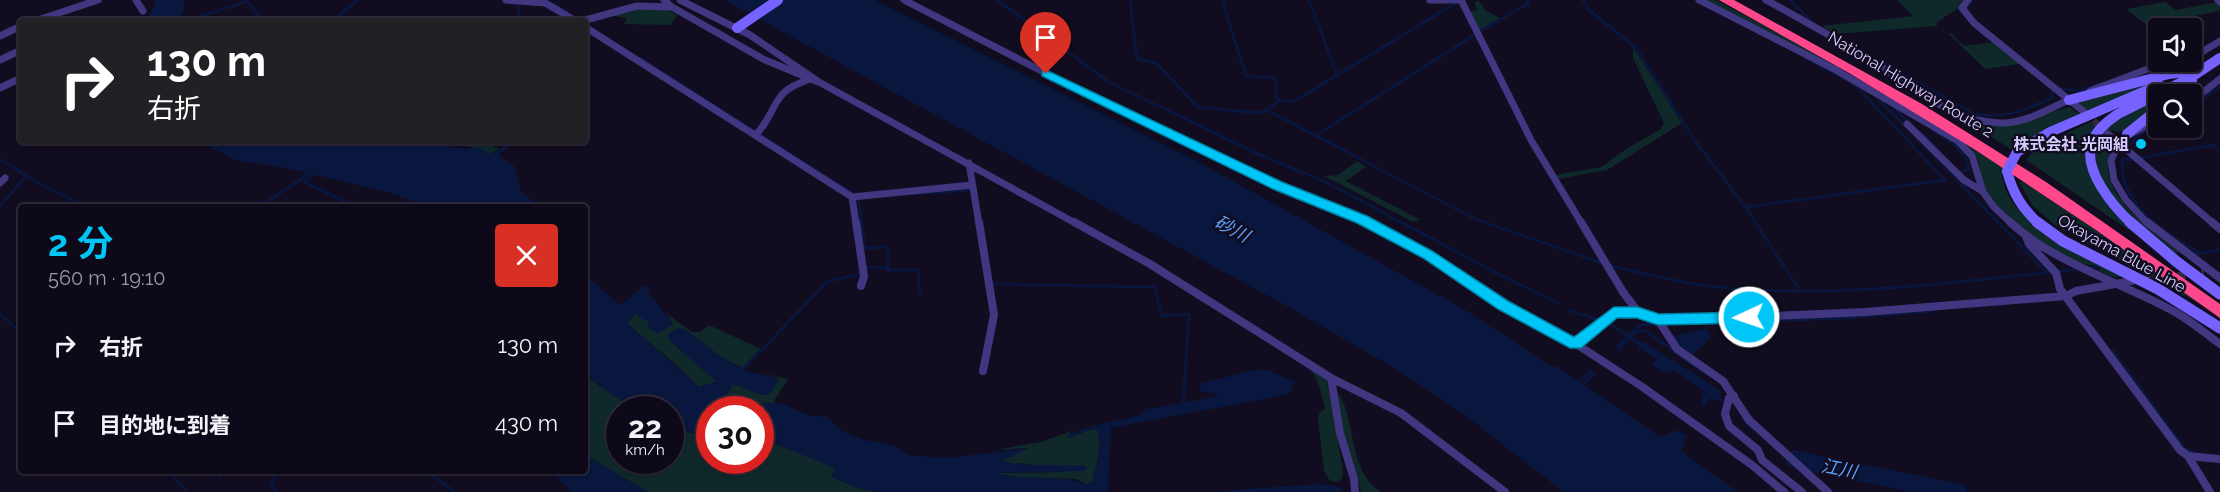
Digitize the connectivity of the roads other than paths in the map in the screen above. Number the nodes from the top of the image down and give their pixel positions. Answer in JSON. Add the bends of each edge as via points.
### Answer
{"nodes":[{"id":1,"x":98,"y":0,"type":"edge"},
{"id":2,"x":136,"y":0,"type":"edge"},
{"id":3,"x":506,"y":0,"type":"edge"},
{"id":4,"x":513,"y":0,"type":"edge"},
{"id":5,"x":641,"y":0,"type":"edge"},
{"id":6,"x":664,"y":0,"type":"edge"},
{"id":7,"x":680,"y":0,"type":"edge"},
{"id":8,"x":778,"y":0,"type":"edge"},
{"id":9,"x":904,"y":0,"type":"edge"},
{"id":10,"x":1430,"y":0,"type":"edge"},
{"id":11,"x":1459,"y":0,"type":"edge"},
{"id":12,"x":1699,"y":0,"type":"edge"},
{"id":13,"x":1725,"y":0,"type":"edge"},
{"id":14,"x":1740,"y":0,"type":"edge"},
{"id":15,"x":1766,"y":0,"type":"edge"},
{"id":16,"x":1968,"y":0,"type":"edge"},
{"id":17,"x":632,"y":5,"type":"junction"},
{"id":18,"x":672,"y":7,"type":"junction"},
{"id":19,"x":143,"y":11,"type":"dead end"},
{"id":20,"x":44,"y":18,"type":"edge"},
{"id":21,"x":571,"y":18,"type":"edge"},
{"id":22,"x":588,"y":19,"type":"edge"},
{"id":23,"x":18,"y":28,"type":"edge"},
{"id":24,"x":737,"y":28,"type":"junction"},
{"id":25,"x":588,"y":29,"type":"edge"},
{"id":26,"x":0,"y":36,"type":"edge"},
{"id":27,"x":2220,"y":41,"type":"edge"},
{"id":28,"x":18,"y":51,"type":"edge"},
{"id":29,"x":2202,"y":52,"type":"edge"},
{"id":30,"x":2220,"y":58,"type":"edge"},
{"id":31,"x":0,"y":60,"type":"edge"},
{"id":32,"x":2202,"y":69,"type":"edge"},
{"id":33,"x":2148,"y":71,"type":"edge"},
{"id":34,"x":2185,"y":72,"type":"edge"},
{"id":35,"x":2194,"y":72,"type":"edge"},
{"id":36,"x":2197,"y":72,"type":"edge"},
{"id":37,"x":2199,"y":72,"type":"edge"},
{"id":38,"x":18,"y":79,"type":"edge"},
{"id":39,"x":2220,"y":79,"type":"edge"},
{"id":40,"x":814,"y":80,"type":"junction"},
{"id":41,"x":2186,"y":84,"type":"edge"},
{"id":42,"x":0,"y":88,"type":"edge"},
{"id":43,"x":2202,"y":93,"type":"edge"},
{"id":44,"x":2069,"y":100,"type":"junction"},
{"id":45,"x":2082,"y":111,"type":"tunnel mouth"},
{"id":46,"x":2148,"y":117,"type":"edge"},
{"id":47,"x":1907,"y":124,"type":"dead end"},
{"id":48,"x":2148,"y":126,"type":"edge"},
{"id":49,"x":757,"y":134,"type":"junction"},
{"id":50,"x":2108,"y":134,"type":"tunnel mouth"},
{"id":51,"x":2127,"y":134,"type":"junction"},
{"id":52,"x":2118,"y":142,"type":"junction"},
{"id":53,"x":969,"y":163,"type":"junction"},
{"id":54,"x":972,"y":185,"type":"junction"},
{"id":55,"x":1983,"y":192,"type":"junction"},
{"id":56,"x":852,"y":197,"type":"junction"},
{"id":57,"x":2220,"y":229,"type":"edge"},
{"id":58,"x":2025,"y":234,"type":"junction"},
{"id":59,"x":2204,"y":273,"type":"tunnel mouth"},
{"id":60,"x":2218,"y":274,"type":"edge"},
{"id":61,"x":2132,"y":281,"type":"tunnel mouth"},
{"id":62,"x":2121,"y":285,"type":"junction"},
{"id":63,"x":861,"y":286,"type":"dead end"},
{"id":64,"x":2220,"y":294,"type":"edge"},
{"id":65,"x":2066,"y":296,"type":"junction"},
{"id":66,"x":2220,"y":301,"type":"edge"},
{"id":67,"x":1638,"y":312,"type":"junction"},
{"id":68,"x":2220,"y":312,"type":"edge"},
{"id":69,"x":1660,"y":323,"type":"junction"},
{"id":70,"x":2220,"y":328,"type":"edge"},
{"id":71,"x":1576,"y":344,"type":"junction"},
{"id":72,"x":2220,"y":344,"type":"edge"},
{"id":73,"x":983,"y":372,"type":"dead end"},
{"id":74,"x":1331,"y":378,"type":"junction"},
{"id":75,"x":1734,"y":396,"type":"junction"},
{"id":76,"x":2188,"y":456,"type":"junction"},
{"id":77,"x":2220,"y":459,"type":"edge"},
{"id":78,"x":1355,"y":492,"type":"edge"},
{"id":79,"x":1505,"y":492,"type":"edge"},
{"id":80,"x":1784,"y":492,"type":"edge"},
{"id":81,"x":1802,"y":492,"type":"edge"},
{"id":82,"x":1828,"y":492,"type":"edge"},
{"id":83,"x":2210,"y":492,"type":"edge"}],
"edges":[{"from":1,"to":20,"type":"street"},
{"from":2,"to":19,"type":"street"},
{"from":3,"to":4,"type":"street"},
{"from":4,"to":21,"type":"street","via":[[544,3]]},
{"from":5,"to":17,"type":"street"},
{"from":6,"to":18,"type":"street"},
{"from":7,"to":24,"type":"street"},
{"from":8,"to":24,"type":"main road"},
{"from":9,"to":71,"type":"street","via":[[1278,186],[1362,219],[1427,255],[1503,305]]},
{"from":10,"to":11,"type":"street"},
{"from":11,"to":67,"type":"street","via":[[1531,140]]},
{"from":12,"to":55,"type":"street","via":[[1898,104],[1958,141],[1972,156]]},
{"from":13,"to":68,"type":"highway","name":"National Highway Route 2","via":[[1945,123],[2070,204]]},
{"from":14,"to":66,"type":"highway","name":"National Highway Route 2","via":[[1890,82],[1998,148]]},
{"from":15,"to":44,"type":"street","via":[[1964,115],[1989,122],[2015,121]]},
{"from":16,"to":44,"type":"street","via":[[1963,10],[1974,23]]},
{"from":17,"to":18,"type":"street"},
{"from":17,"to":22,"type":"street"},
{"from":18,"to":40,"type":"street","via":[[732,42]]},
{"from":23,"to":26,"type":"street"},
{"from":24,"to":40,"type":"street"},
{"from":25,"to":49,"type":"street"},
{"from":27,"to":29,"type":"street"},
{"from":28,"to":31,"type":"street"},
{"from":30,"to":32,"type":"main road","name":"Okayama Blue Line"},
{"from":33,"to":44,"type":"street"},
{"from":34,"to":44,"type":"main road"},
{"from":35,"to":70,"type":"main road","name":"Okayama Blue Line","bridge":true,"via":[[2050,132],[2017,152],[2007,171],[2013,194],[2029,215],[2052,234],[2176,298]]},
{"from":36,"to":64,"type":"main road","name":"Okayama Blue Line","via":[[2109,119],[2098,130],[2089,159],[2094,175],[2117,209]]},
{"from":37,"to":41,"type":"main road"},
{"from":38,"to":42,"type":"street"},
{"from":39,"to":43,"type":"street"},
{"from":40,"to":49,"type":"street","via":[[781,96],[765,128]]},
{"from":40,"to":53,"type":"street"},
{"from":44,"to":45,"type":"street"},
{"from":46,"to":51,"type":"main road"},
{"from":47,"to":55,"type":"street","via":[[1964,180]]},
{"from":48,"to":51,"type":"street"},
{"from":49,"to":56,"type":"street"},
{"from":50,"to":52,"type":"street"},
{"from":51,"to":52,"type":"street"},
{"from":52,"to":57,"type":"street"},
{"from":52,"to":60,"type":"street","via":[[2111,164],[2119,191],[2152,228]]},
{"from":53,"to":54,"type":"street"},
{"from":53,"to":74,"type":"street","via":[[1150,264]]},
{"from":54,"to":56,"type":"street"},
{"from":54,"to":73,"type":"street","via":[[994,315]]},
{"from":55,"to":58,"type":"street"},
{"from":56,"to":63,"type":"street","via":[[864,269]]},
{"from":58,"to":62,"type":"street"},
{"from":58,"to":65,"type":"street","via":[[2029,244],[2055,271]]},
{"from":59,"to":60,"type":"street"},
{"from":61,"to":62,"type":"street"},
{"from":62,"to":65,"type":"street"},
{"from":62,"to":72,"type":"street","via":[[2177,313]]},
{"from":65,"to":69,"type":"street"},
{"from":65,"to":76,"type":"street"},
{"from":67,"to":69,"type":"street"},
{"from":67,"to":71,"type":"street","via":[[1607,316]]},
{"from":69,"to":75,"type":"street","via":[[1675,349],[1721,378]]},
{"from":71,"to":80,"type":"street","via":[[1641,386]]},
{"from":74,"to":78,"type":"street"},
{"from":74,"to":79,"type":"street","via":[[1401,413]]},
{"from":75,"to":81,"type":"street","via":[[1729,398],[1725,414],[1729,426],[1758,450],[1762,460]]},
{"from":75,"to":82,"type":"street","via":[[1749,420]]},
{"from":76,"to":77,"type":"street"},
{"from":76,"to":83,"type":"street"}]}
